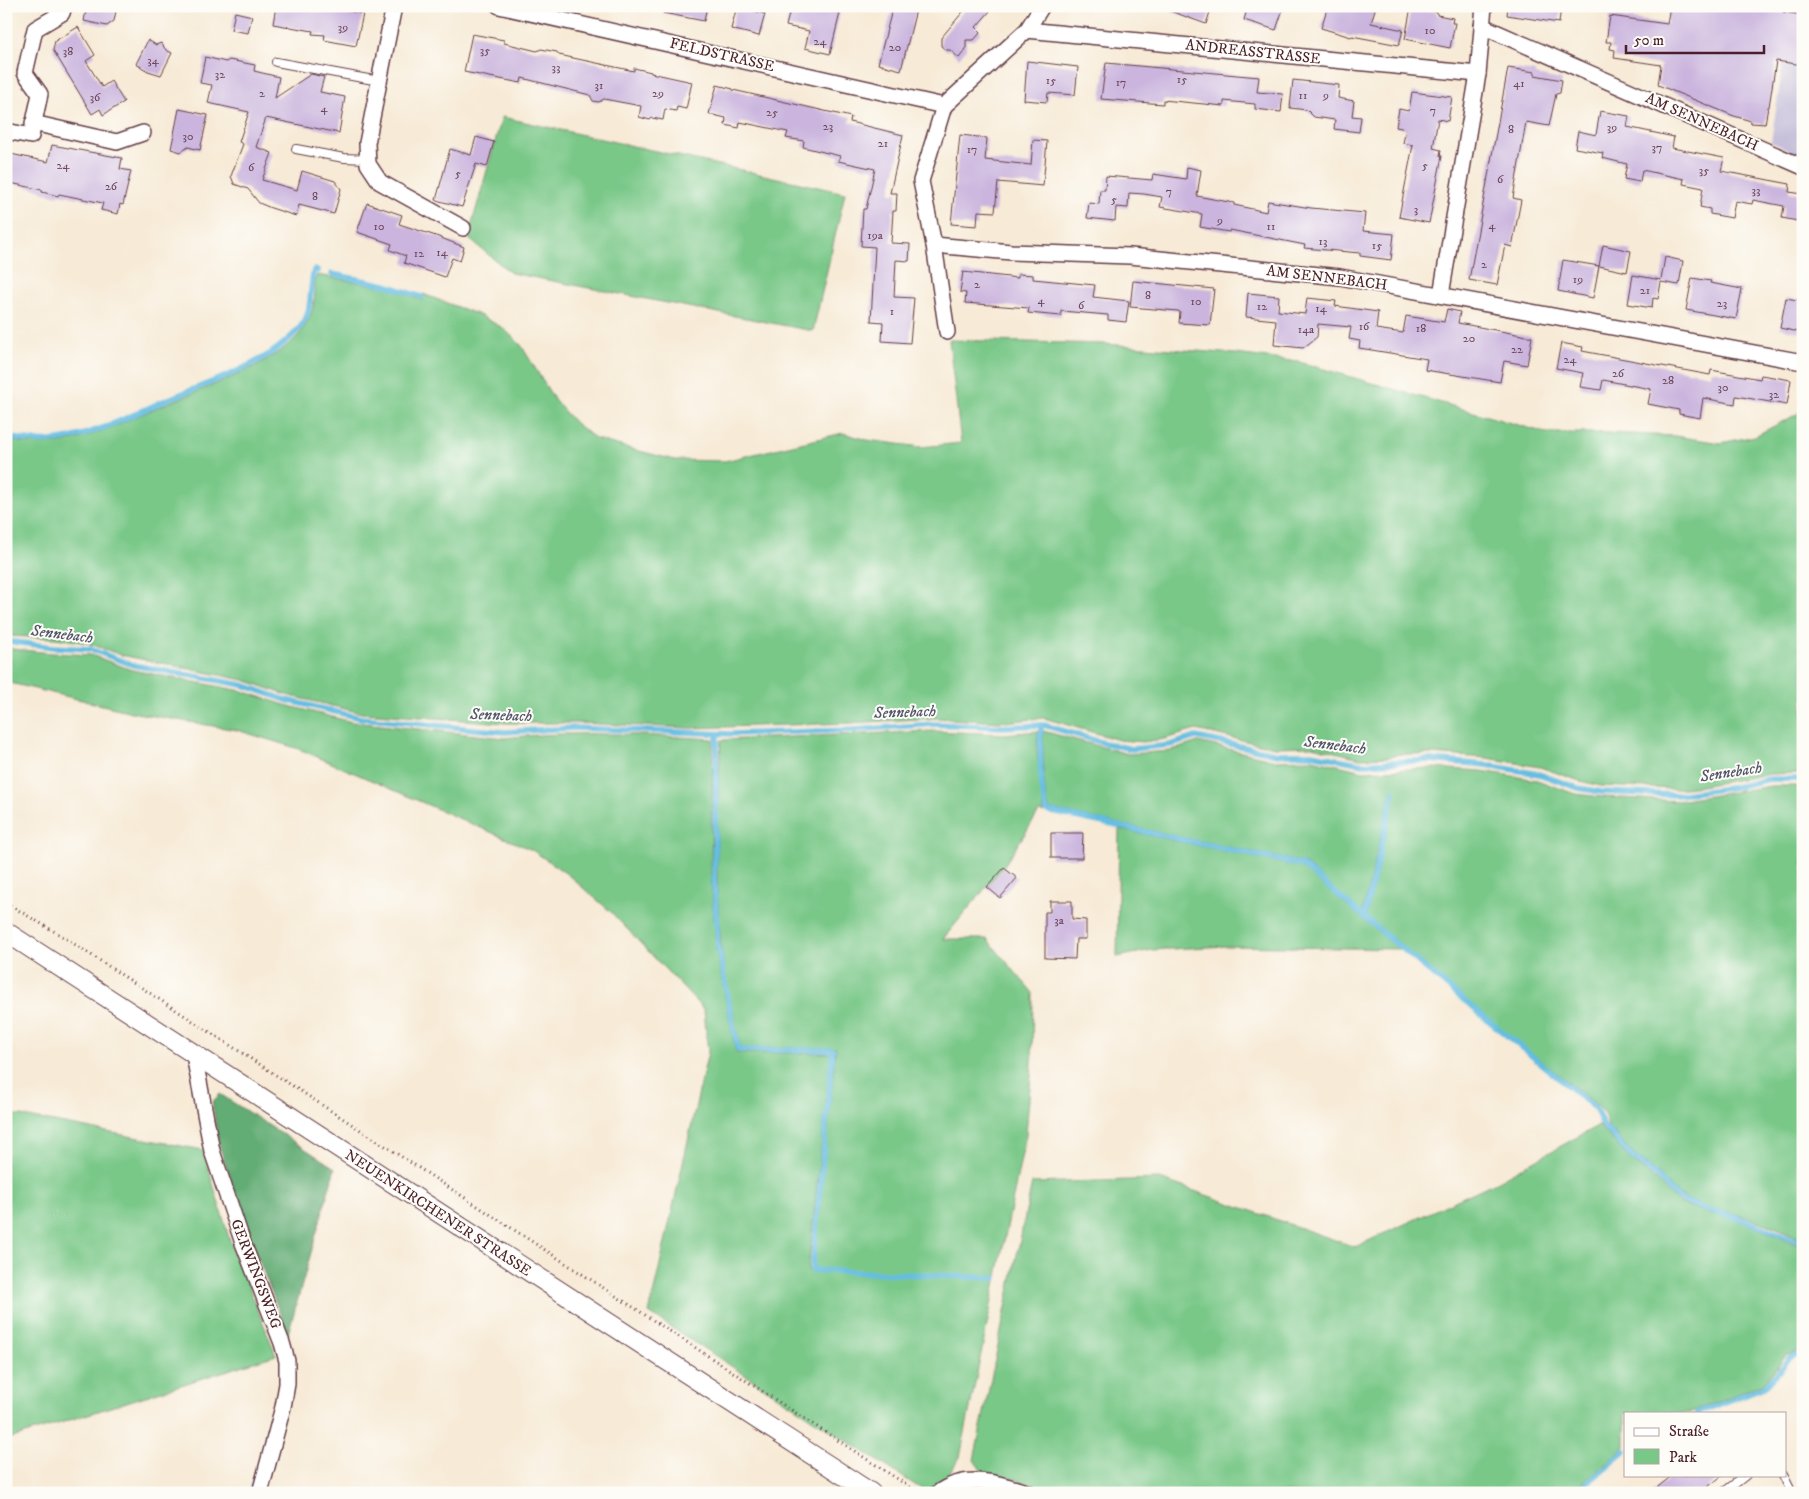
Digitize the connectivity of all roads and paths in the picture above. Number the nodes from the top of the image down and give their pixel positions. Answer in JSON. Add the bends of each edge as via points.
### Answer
{"nodes":[{"id":1,"x":64,"y":6,"type":"edge"},
{"id":2,"x":394,"y":6,"type":"edge"},
{"id":3,"x":500,"y":6,"type":"edge"},
{"id":4,"x":1042,"y":6,"type":"edge"},
{"id":5,"x":1484,"y":6,"type":"edge"},
{"id":6,"x":1482,"y":26,"type":"junction"},
{"id":7,"x":1027,"y":30,"type":"junction"},
{"id":8,"x":276,"y":62,"type":"dead end"},
{"id":9,"x":1478,"y":74,"type":"junction"},
{"id":10,"x":379,"y":81,"type":"junction"},
{"id":11,"x":944,"y":106,"type":"junction"},
{"id":12,"x":34,"y":123,"type":"junction"},
{"id":13,"x":6,"y":130,"type":"edge"},
{"id":14,"x":143,"y":133,"type":"dead end"},
{"id":15,"x":296,"y":149,"type":"dead end"},
{"id":16,"x":368,"y":159,"type":"junction"},
{"id":17,"x":1803,"y":167,"type":"edge"},
{"id":18,"x":463,"y":228,"type":"dead end"},
{"id":19,"x":934,"y":245,"type":"junction"},
{"id":20,"x":1441,"y":295,"type":"junction"},
{"id":21,"x":947,"y":332,"type":"dead end"},
{"id":22,"x":1803,"y":362,"type":"edge"},
{"id":23,"x":6,"y":903,"type":"edge"},
{"id":24,"x":6,"y":932,"type":"edge"},
{"id":25,"x":194,"y":1055,"type":"junction"},
{"id":26,"x":1745,"y":1476,"type":"edge"},
{"id":27,"x":1784,"y":1476,"type":"edge"},
{"id":28,"x":260,"y":1493,"type":"edge"},
{"id":29,"x":871,"y":1493,"type":"edge"},
{"id":30,"x":919,"y":1493,"type":"edge"},
{"id":31,"x":938,"y":1493,"type":"edge"},
{"id":32,"x":1029,"y":1493,"type":"edge"},
{"id":33,"x":1723,"y":1493,"type":"edge"},
{"id":34,"x":1792,"y":1493,"type":"edge"}],
"edges":[{"from":1,"to":12,"type":"street","via":[[62,13],[35,29],[25,73],[40,94]]},
{"from":2,"to":10,"type":"street"},
{"from":3,"to":11,"type":"street","name":"FELDSTRASSE"},
{"from":4,"to":7,"type":"street"},
{"from":5,"to":6,"type":"street"},
{"from":6,"to":9,"type":"street"},
{"from":6,"to":17,"type":"street","name":"AM SENNEBACH"},
{"from":7,"to":9,"type":"street","name":"ANDREASSTRASSE"},
{"from":7,"to":11,"type":"street"},
{"from":8,"to":10,"type":"lane"},
{"from":9,"to":20,"type":"street"},
{"from":10,"to":16,"type":"street","via":[[367,143]]},
{"from":11,"to":19,"type":"street","via":[[921,181]]},
{"from":12,"to":13,"type":"street","via":[[31,136]]},
{"from":12,"to":14,"type":"street","via":[[117,142]]},
{"from":15,"to":16,"type":"lane"},
{"from":16,"to":18,"type":"street","via":[[380,182]]},
{"from":19,"to":20,"type":"street","name":"AM SENNEBACH","via":[[1011,252],[1130,256],[1340,277]]},
{"from":19,"to":21,"type":"street"},
{"from":20,"to":22,"type":"street","name":"AM SENNEBACH"},
{"from":23,"to":30,"type":"path","via":[[127,978]]},
{"from":24,"to":25,"type":"street","name":"NEUENKIRCHENER STRASSE"},
{"from":25,"to":28,"type":"street","name":"GERWINGSWEG","via":[[212,1151],[287,1361],[283,1407]]},
{"from":25,"to":29,"type":"street","name":"NEUENKIRCHENER STRASSE"},
{"from":26,"to":33,"type":"lane"},
{"from":27,"to":34,"type":"lane"},
{"from":31,"to":32,"type":"street","via":[[961,1483],[983,1480]]}]}
